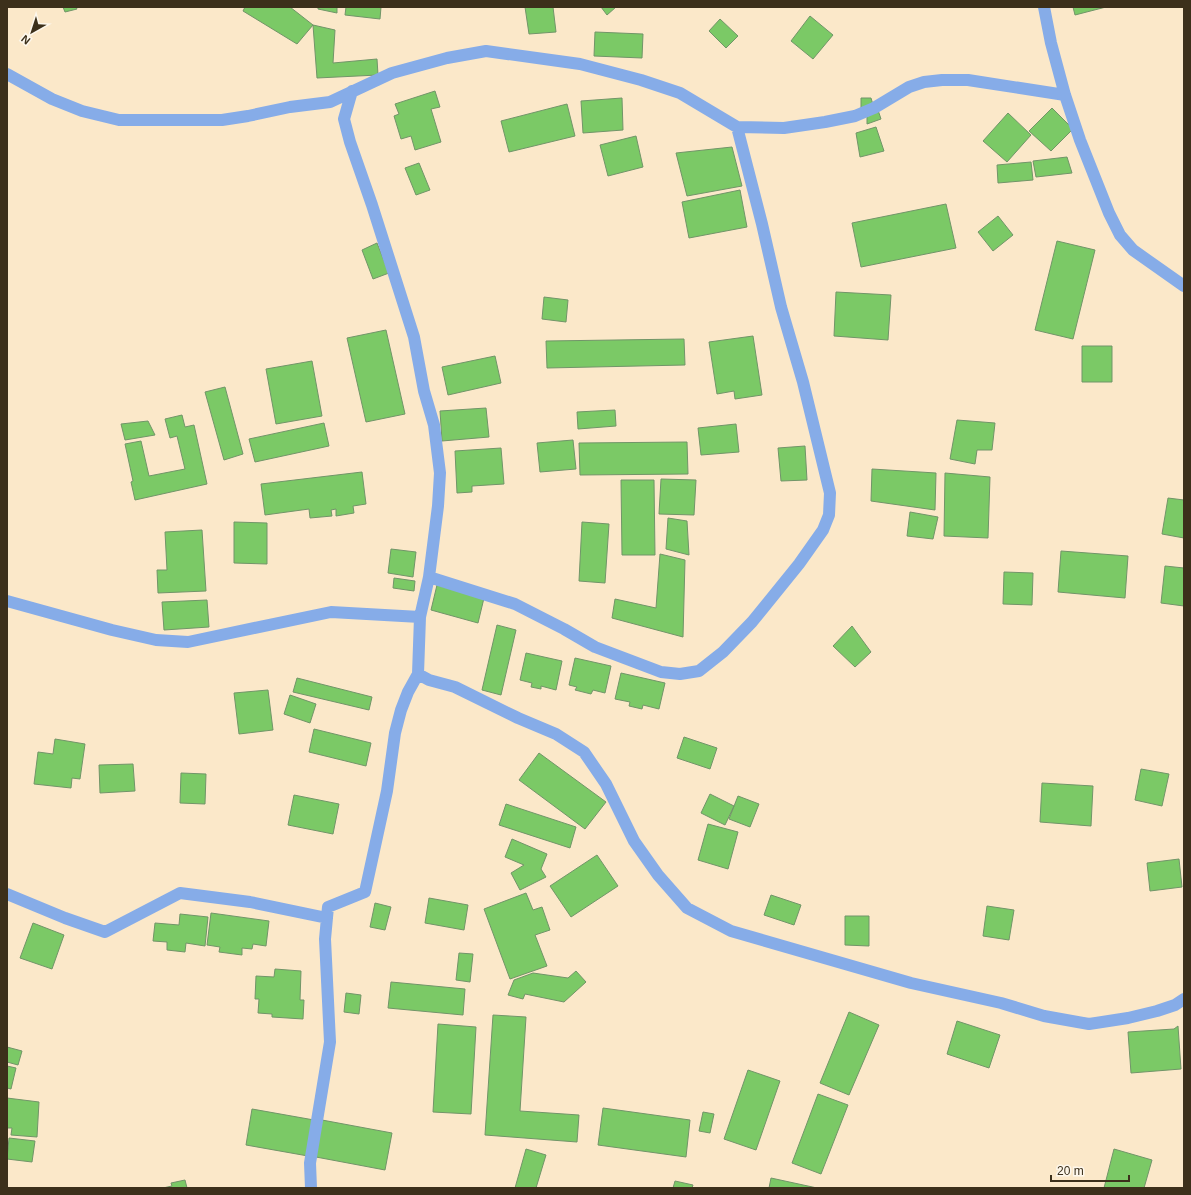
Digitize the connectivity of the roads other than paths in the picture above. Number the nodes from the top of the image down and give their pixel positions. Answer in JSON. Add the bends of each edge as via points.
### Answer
{"nodes":[{"id":1,"x":1044,"y":7,"type":"edge"},
{"id":2,"x":7,"y":74,"type":"edge"},
{"id":3,"x":352,"y":91,"type":"junction"},
{"id":4,"x":1064,"y":95,"type":"junction"},
{"id":5,"x":737,"y":127,"type":"junction"},
{"id":6,"x":1184,"y":286,"type":"edge"},
{"id":7,"x":429,"y":577,"type":"junction"},
{"id":8,"x":7,"y":601,"type":"edge"},
{"id":9,"x":420,"y":617,"type":"junction"},
{"id":10,"x":418,"y":674,"type":"junction"},
{"id":11,"x":7,"y":894,"type":"edge"},
{"id":12,"x":327,"y":918,"type":"junction"},
{"id":13,"x":1184,"y":999,"type":"edge"},
{"id":14,"x":311,"y":1188,"type":"edge"}],
"edges":[{"from":1,"to":4,"type":"street"},
{"from":2,"to":3,"type":"street","via":[[52,99],[82,111],[119,120],[222,120],[330,102]]},
{"from":3,"to":5,"type":"street","via":[[392,73],[486,51],[580,64],[641,80],[680,93]]},
{"from":3,"to":7,"type":"street","via":[[344,119],[414,337],[424,392],[434,425],[439,480]]},
{"from":4,"to":5,"type":"street","via":[[968,80],[942,80],[910,87],[855,116],[784,128]]},
{"from":4,"to":6,"type":"street","via":[[1106,206],[1120,235],[1133,250]]},
{"from":5,"to":7,"type":"street","via":[[830,493],[828,515],[823,530],[752,622],[723,652],[699,671],[680,674],[661,672],[595,647],[515,604]]},
{"from":7,"to":9,"type":"street"},
{"from":8,"to":9,"type":"street","via":[[119,632],[156,640],[188,642],[331,612]]},
{"from":9,"to":10,"type":"street"},
{"from":10,"to":12,"type":"street","via":[[408,692],[395,733],[387,791],[365,892],[328,906]]},
{"from":10,"to":13,"type":"street","via":[[429,680],[455,687],[556,734],[584,752],[606,784],[634,841],[658,875],[688,908],[731,931],[911,983],[1000,1003],[1044,1016],[1089,1024],[1156,1011]]},
{"from":11,"to":12,"type":"street","via":[[105,932],[180,893],[250,902]]},
{"from":12,"to":14,"type":"street","via":[[325,939],[330,1042],[310,1163]]}]}
